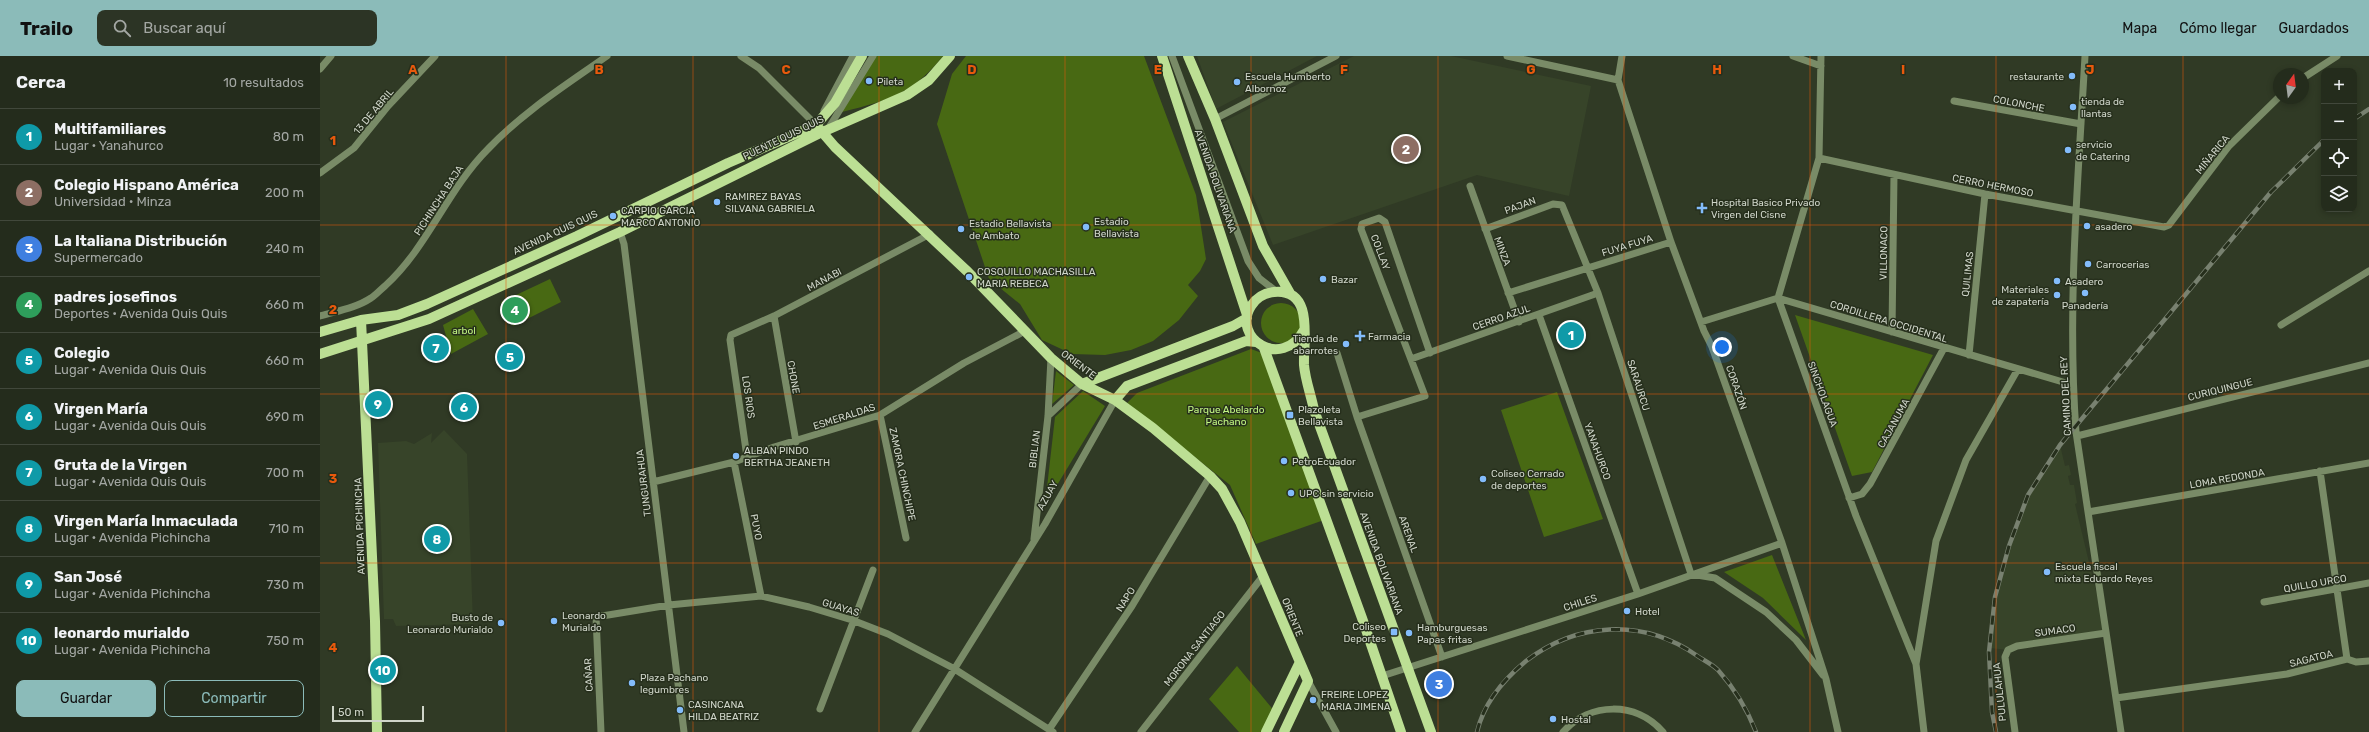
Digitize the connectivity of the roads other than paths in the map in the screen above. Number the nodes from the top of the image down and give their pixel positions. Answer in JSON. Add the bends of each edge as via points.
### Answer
{"nodes":[{"id":1,"x":332,"y":56,"type":"edge"},
{"id":2,"x":436,"y":56,"type":"edge"},
{"id":3,"x":607,"y":56,"type":"edge"},
{"id":4,"x":740,"y":56,"type":"edge"},
{"id":5,"x":853,"y":56,"type":"edge"},
{"id":6,"x":862,"y":56,"type":"edge"},
{"id":7,"x":873,"y":56,"type":"edge"},
{"id":8,"x":950,"y":56,"type":"edge"},
{"id":9,"x":1162,"y":56,"type":"edge"},
{"id":10,"x":1172,"y":56,"type":"edge"},
{"id":11,"x":1188,"y":56,"type":"edge"},
{"id":12,"x":1336,"y":56,"type":"edge"},
{"id":13,"x":1506,"y":56,"type":"edge"},
{"id":14,"x":1622,"y":56,"type":"edge"},
{"id":15,"x":1793,"y":56,"type":"edge"},
{"id":16,"x":1821,"y":56,"type":"edge"},
{"id":17,"x":2085,"y":56,"type":"edge"},
{"id":18,"x":2337,"y":56,"type":"edge"},
{"id":19,"x":1821,"y":66,"type":"junction"},
{"id":20,"x":320,"y":70,"type":"edge"},
{"id":21,"x":2309,"y":74,"type":"edge"},
{"id":22,"x":1618,"y":80,"type":"junction"},
{"id":23,"x":1954,"y":100,"type":"dead end"},
{"id":24,"x":2273,"y":103,"type":"edge"},
{"id":25,"x":1215,"y":119,"type":"junction"},
{"id":26,"x":2081,"y":124,"type":"junction"},
{"id":27,"x":816,"y":125,"type":"junction"},
{"id":28,"x":825,"y":135,"type":"junction"},
{"id":29,"x":1819,"y":158,"type":"junction"},
{"id":30,"x":320,"y":173,"type":"edge"},
{"id":31,"x":1894,"y":175,"type":"junction"},
{"id":32,"x":1470,"y":186,"type":"dead end"},
{"id":33,"x":1985,"y":194,"type":"junction"},
{"id":34,"x":1562,"y":205,"type":"joint"},
{"id":35,"x":2076,"y":210,"type":"junction"},
{"id":36,"x":2164,"y":227,"type":"joint"},
{"id":37,"x":1485,"y":229,"type":"junction"},
{"id":38,"x":620,"y":232,"type":"junction"},
{"id":39,"x":930,"y":234,"type":"junction"},
{"id":40,"x":1672,"y":242,"type":"junction"},
{"id":41,"x":1587,"y":267,"type":"junction"},
{"id":42,"x":2369,"y":271,"type":"edge"},
{"id":43,"x":1277,"y":292,"type":"junction"},
{"id":44,"x":1508,"y":293,"type":"junction"},
{"id":45,"x":1598,"y":293,"type":"junction"},
{"id":46,"x":1291,"y":296,"type":"junction"},
{"id":47,"x":1778,"y":298,"type":"junction"},
{"id":48,"x":1538,"y":315,"type":"junction"},
{"id":49,"x":320,"y":316,"type":"edge"},
{"id":50,"x":774,"y":316,"type":"junction"},
{"id":51,"x":1247,"y":316,"type":"junction"},
{"id":52,"x":361,"y":320,"type":"junction"},
{"id":53,"x":1519,"y":322,"type":"junction"},
{"id":54,"x":1701,"y":322,"type":"junction"},
{"id":55,"x":2281,"y":325,"type":"dead end"},
{"id":56,"x":1304,"y":330,"type":"junction"},
{"id":57,"x":1025,"y":331,"type":"junction"},
{"id":58,"x":320,"y":332,"type":"edge"},
{"id":59,"x":1892,"y":332,"type":"junction"},
{"id":60,"x":730,"y":340,"type":"joint"},
{"id":61,"x":363,"y":341,"type":"junction"},
{"id":62,"x":1260,"y":345,"type":"junction"},
{"id":63,"x":1944,"y":348,"type":"junction"},
{"id":64,"x":1337,"y":353,"type":"dead end"},
{"id":65,"x":1430,"y":353,"type":"junction"},
{"id":66,"x":320,"y":354,"type":"edge"},
{"id":67,"x":1969,"y":356,"type":"junction"},
{"id":68,"x":1051,"y":358,"type":"junction"},
{"id":69,"x":1411,"y":359,"type":"junction"},
{"id":70,"x":2369,"y":363,"type":"edge"},
{"id":71,"x":2018,"y":369,"type":"junction"},
{"id":72,"x":1082,"y":384,"type":"junction"},
{"id":73,"x":2073,"y":385,"type":"junction"},
{"id":74,"x":1115,"y":400,"type":"junction"},
{"id":75,"x":880,"y":415,"type":"junction"},
{"id":76,"x":1048,"y":416,"type":"junction"},
{"id":77,"x":1357,"y":417,"type":"junction"},
{"id":78,"x":2076,"y":434,"type":"junction"},
{"id":79,"x":796,"y":442,"type":"junction"},
{"id":80,"x":747,"y":457,"type":"junction"},
{"id":81,"x":734,"y":462,"type":"junction"},
{"id":82,"x":2369,"y":463,"type":"edge"},
{"id":83,"x":2320,"y":471,"type":"junction"},
{"id":84,"x":1210,"y":476,"type":"junction"},
{"id":85,"x":653,"y":482,"type":"junction"},
{"id":86,"x":1849,"y":498,"type":"junction"},
{"id":87,"x":2088,"y":512,"type":"junction"},
{"id":88,"x":906,"y":538,"type":"dead end"},
{"id":89,"x":1034,"y":541,"type":"junction"},
{"id":90,"x":1782,"y":543,"type":"junction"},
{"id":91,"x":873,"y":570,"type":"dead end"},
{"id":92,"x":1691,"y":574,"type":"junction"},
{"id":93,"x":1263,"y":576,"type":"junction"},
{"id":94,"x":2369,"y":583,"type":"edge"},
{"id":95,"x":2336,"y":589,"type":"junction"},
{"id":96,"x":1638,"y":594,"type":"junction"},
{"id":97,"x":761,"y":596,"type":"junction"},
{"id":98,"x":2264,"y":602,"type":"dead end"},
{"id":99,"x":669,"y":605,"type":"junction"},
{"id":100,"x":596,"y":617,"type":"joint"},
{"id":101,"x":852,"y":620,"type":"junction"},
{"id":102,"x":2106,"y":633,"type":"junction"},
{"id":103,"x":2008,"y":650,"type":"joint"},
{"id":104,"x":1442,"y":657,"type":"junction"},
{"id":105,"x":2347,"y":659,"type":"junction"},
{"id":106,"x":2369,"y":661,"type":"edge"},
{"id":107,"x":1299,"y":664,"type":"junction"},
{"id":108,"x":1916,"y":664,"type":"junction"},
{"id":109,"x":953,"y":668,"type":"junction"},
{"id":110,"x":1407,"y":668,"type":"junction"},
{"id":111,"x":1382,"y":676,"type":"junction"},
{"id":112,"x":1826,"y":679,"type":"junction"},
{"id":113,"x":1308,"y":681,"type":"junction"},
{"id":114,"x":2116,"y":698,"type":"junction"},
{"id":115,"x":820,"y":709,"type":"dead end"},
{"id":116,"x":1051,"y":730,"type":"edge"},
{"id":117,"x":377,"y":732,"type":"edge"},
{"id":118,"x":601,"y":732,"type":"edge"},
{"id":119,"x":684,"y":732,"type":"edge"},
{"id":120,"x":915,"y":732,"type":"edge"},
{"id":121,"x":1141,"y":732,"type":"edge"},
{"id":122,"x":1266,"y":732,"type":"edge"},
{"id":123,"x":1284,"y":732,"type":"edge"},
{"id":124,"x":1336,"y":732,"type":"edge"},
{"id":125,"x":1401,"y":732,"type":"edge"},
{"id":126,"x":1431,"y":732,"type":"edge"},
{"id":127,"x":1563,"y":732,"type":"edge"},
{"id":128,"x":1663,"y":732,"type":"edge"},
{"id":129,"x":1838,"y":732,"type":"edge"},
{"id":130,"x":1924,"y":732,"type":"edge"},
{"id":131,"x":2015,"y":732,"type":"edge"},
{"id":132,"x":2121,"y":732,"type":"edge"}],
"edges":[{"from":1,"to":20,"type":"street"},
{"from":2,"to":30,"type":"street","name":"13 DE ABRIL","via":[[388,106],[354,148]]},
{"from":3,"to":49,"type":"street","name":"PICHINCHA BAJA","via":[[520,119],[488,148],[463,178],[401,272],[372,298],[347,309]]},
{"from":4,"to":27,"type":"street","name":"ORIENTE","via":[[759,68]]},
{"from":5,"to":27,"type":"street"},
{"from":6,"to":27,"type":"main road","via":[[835,103]]},
{"from":7,"to":28,"type":"street"},
{"from":8,"to":38,"type":"main road","name":"PUENTE QUIS QUIS","via":[[929,80],[907,95],[818,134]]},
{"from":9,"to":51,"type":"main road","name":"AVENIDA BOLIVARIANA"},
{"from":10,"to":43,"type":"street","via":[[1248,262],[1259,278]]},
{"from":11,"to":25,"type":"main road","name":"AVENIDA BOLIVARIANA"},
{"from":12,"to":25,"type":"street"},
{"from":13,"to":22,"type":"street"},
{"from":14,"to":22,"type":"street","name":"CORAZÓN"},
{"from":15,"to":19,"type":"street"},
{"from":16,"to":19,"type":"street"},
{"from":17,"to":26,"type":"street","name":"CAMINO DEL REY"},
{"from":18,"to":21,"type":"street"},
{"from":19,"to":29,"type":"street"},
{"from":22,"to":40,"type":"street","name":"CORAZÓN"},
{"from":23,"to":26,"type":"street","name":"COLONCHE"},
{"from":24,"to":36,"type":"street","name":"MIÑARICA","via":[[2229,146],[2169,225]]},
{"from":25,"to":46,"type":"main road","name":"AVENIDA BOLIVARIANA","via":[[1263,246]]},
{"from":26,"to":35,"type":"street","name":"CAMINO DEL REY"},
{"from":27,"to":28,"type":"main road","name":"ORIENTE"},
{"from":27,"to":52,"type":"main road","name":"AVENIDA QUIS QUIS","via":[[728,163],[441,298],[398,315]]},
{"from":28,"to":39,"type":"main road","name":"ORIENTE"},
{"from":29,"to":31,"type":"street","name":"CERRO HERMOSO"},
{"from":29,"to":47,"type":"street"},
{"from":31,"to":33,"type":"street","name":"CERRO HERMOSO"},
{"from":31,"to":59,"type":"street","name":"VILLONACO"},
{"from":32,"to":37,"type":"street","name":"MINZA"},
{"from":33,"to":35,"type":"street","name":"CERRO HERMOSO"},
{"from":33,"to":67,"type":"street","name":"QUILIMAS"},
{"from":34,"to":37,"type":"street","name":"PAJAN","via":[[1553,204]]},
{"from":34,"to":41,"type":"street","name":"SARAURCU"},
{"from":35,"to":36,"type":"street","name":"CERRO HERMOSO"},
{"from":35,"to":73,"type":"street","name":"CAMINO DEL REY"},
{"from":37,"to":44,"type":"street","name":"MINZA"},
{"from":38,"to":61,"type":"main road","via":[[429,319]]},
{"from":38,"to":85,"type":"street","name":"TUNGURAHUA","via":[[624,244]]},
{"from":39,"to":50,"type":"street","name":"MANABI"},
{"from":39,"to":57,"type":"main road","name":"ORIENTE"},
{"from":40,"to":41,"type":"street","name":"FUYA FUYA"},
{"from":40,"to":54,"type":"street","name":"CORAZÓN"},
{"from":41,"to":44,"type":"street","name":"CERRO AZUL"},
{"from":41,"to":45,"type":"street","name":"SARAURCU"},
{"from":42,"to":55,"type":"street"},
{"from":43,"to":46,"type":"main road"},
{"from":43,"to":51,"type":"main road","via":[[1255,300]]},
{"from":44,"to":53,"type":"street","name":"MINZA"},
{"from":45,"to":48,"type":"street","name":"CERRO AZUL"},
{"from":45,"to":92,"type":"street","name":"SARAURCU"},
{"from":46,"to":56,"type":"main road","name":"AVENIDA BOLIVARIANA","via":[[1304,311]]},
{"from":47,"to":54,"type":"street"},
{"from":47,"to":59,"type":"street","name":"CORDILLERA OCCIDENTAL"},
{"from":47,"to":86,"type":"street","name":"SINCHOLAGUA"},
{"from":48,"to":53,"type":"street","name":"CERRO AZUL"},
{"from":48,"to":96,"type":"street","name":"YANAHURCO"},
{"from":50,"to":60,"type":"street","name":"MANABI","via":[[732,335]]},
{"from":50,"to":79,"type":"street","name":"CHONE"},
{"from":51,"to":62,"type":"main road","name":"AVENIDA BOLIVARIANA","via":[[1249,331]]},
{"from":51,"to":72,"type":"main road","via":[[1233,326]]},
{"from":52,"to":58,"type":"main road","name":"AVENIDA QUIS QUIS"},
{"from":52,"to":61,"type":"main road","name":"AVENIDA PICHINCHA"},
{"from":53,"to":65,"type":"street","name":"CERRO AZUL"},
{"from":54,"to":90,"type":"street","name":"CORAZÓN"},
{"from":56,"to":62,"type":"main road","via":[[1292,345],[1274,350]]},
{"from":56,"to":110,"type":"main road","name":"AVENIDA BOLIVARIANA","via":[[1304,366],[1314,410]]},
{"from":57,"to":68,"type":"main road","name":"ORIENTE"},
{"from":57,"to":75,"type":"street","name":"ESMERALDAS","via":[[964,363]]},
{"from":59,"to":63,"type":"street","name":"CORDILLERA OCCIDENTAL"},
{"from":60,"to":80,"type":"street","name":"LOS RIOS"},
{"from":61,"to":66,"type":"main road"},
{"from":61,"to":117,"type":"main road","name":"AVENIDA PICHINCHA"},
{"from":62,"to":74,"type":"main road","name":"AZUAY","via":[[1246,341],[1127,386]]},
{"from":62,"to":111,"type":"main road","name":"AVENIDA BOLIVARIANA"},
{"from":63,"to":67,"type":"street","name":"CORDILLERA OCCIDENTAL"},
{"from":63,"to":86,"type":"street","name":"CAJANUMA","via":[[1870,484],[1862,494]]},
{"from":64,"to":77,"type":"street","name":"ARENAL"},
{"from":65,"to":69,"type":"street","name":"CERRO AZUL"},
{"from":65,"to":69,"type":"street","name":"COLLAY","via":[[1385,222],[1379,218],[1362,224],[1361,229]]},
{"from":67,"to":71,"type":"street","name":"CORDILLERA OCCIDENTAL"},
{"from":68,"to":72,"type":"main road","name":"ORIENTE"},
{"from":68,"to":76,"type":"street","name":"BIBLIAN"},
{"from":69,"to":77,"type":"street","name":"COLLAY","via":[[1425,396]]},
{"from":70,"to":78,"type":"street","name":"CURIQUINGUE"},
{"from":71,"to":73,"type":"street","name":"CORDILLERA OCCIDENTAL"},
{"from":71,"to":108,"type":"street","via":[[1966,460],[1936,541]]},
{"from":72,"to":74,"type":"main road","name":"ORIENTE"},
{"from":72,"to":76,"type":"street"},
{"from":73,"to":78,"type":"street","name":"CAMINO DEL REY"},
{"from":74,"to":84,"type":"main road","name":"ORIENTE"},
{"from":74,"to":89,"type":"street","name":"AZUAY"},
{"from":75,"to":79,"type":"street","name":"ESMERALDAS"},
{"from":75,"to":88,"type":"street","name":"ZAMORA CHINCHIPE"},
{"from":76,"to":89,"type":"street","name":"BIBLIAN"},
{"from":77,"to":104,"type":"street","name":"ARENAL"},
{"from":78,"to":87,"type":"street","name":"CAMINO DEL REY"},
{"from":79,"to":80,"type":"street","name":"ESMERALDAS"},
{"from":80,"to":81,"type":"street","name":"ESMERALDAS"},
{"from":81,"to":85,"type":"street","name":"ESMERALDAS"},
{"from":81,"to":97,"type":"street","name":"PUYO"},
{"from":82,"to":83,"type":"street","name":"LOMA REDONDA"},
{"from":83,"to":87,"type":"street","name":"LOMA REDONDA"},
{"from":83,"to":95,"type":"street","name":"SAGATOA"},
{"from":84,"to":93,"type":"main road","name":"ORIENTE","via":[[1230,501]]},
{"from":84,"to":116,"type":"street","name":"NAPO","via":[[1132,606]]},
{"from":85,"to":99,"type":"street","name":"TUNGURAHUA"},
{"from":86,"to":108,"type":"street","name":"SINCHOLAGUA"},
{"from":87,"to":102,"type":"street","name":"CAMINO DEL REY"},
{"from":89,"to":109,"type":"street","name":"AZUAY"},
{"from":90,"to":92,"type":"street","name":"CHILES"},
{"from":90,"to":112,"type":"street","name":"CORAZÓN"},
{"from":91,"to":101,"type":"street"},
{"from":92,"to":96,"type":"street","name":"CHILES"},
{"from":92,"to":112,"type":"street","name":"CORAZÓN","via":[[1716,578],[1766,612],[1796,640]]},
{"from":93,"to":107,"type":"main road","name":"ORIENTE"},
{"from":93,"to":121,"type":"street","name":"MORONA SANTIAGO"},
{"from":94,"to":95,"type":"street","name":"QUILLO URCO"},
{"from":95,"to":98,"type":"street","name":"QUILLO URCO"},
{"from":95,"to":105,"type":"street","name":"SAGATOA"},
{"from":96,"to":104,"type":"street","name":"CHILES"},
{"from":97,"to":99,"type":"street","name":"GUAYAS"},
{"from":97,"to":101,"type":"street","name":"GUAYAS"},
{"from":99,"to":100,"type":"street","name":"GUAYAS"},
{"from":99,"to":119,"type":"street","name":"TUNGURAHUA"},
{"from":100,"to":118,"type":"street","name":"CAÑAR"},
{"from":101,"to":109,"type":"street","name":"GUAYAS","via":[[888,634]]},
{"from":101,"to":115,"type":"street"},
{"from":102,"to":103,"type":"street","name":"SUMACO","via":[[2017,646]]},
{"from":102,"to":114,"type":"street","name":"CAMINO DEL REY"},
{"from":103,"to":131,"type":"street","name":"PULULAHUA","via":[[2005,657]]},
{"from":104,"to":110,"type":"street","name":"CHILES"},
{"from":105,"to":106,"type":"street","via":[[2356,662]]},
{"from":105,"to":114,"type":"street","name":"SAGATOA","via":[[2288,674]]},
{"from":107,"to":113,"type":"main road","name":"ORIENTE"},
{"from":107,"to":122,"type":"main road"},
{"from":108,"to":130,"type":"street","name":"SINCHOLAGUA"},
{"from":109,"to":116,"type":"street","name":"GUAYAS"},
{"from":109,"to":120,"type":"street","name":"AZUAY"},
{"from":110,"to":111,"type":"street","name":"CHILES"},
{"from":110,"to":126,"type":"main road","name":"AVENIDA BOLIVARIANA"},
{"from":111,"to":125,"type":"main road","name":"AVENIDA BOLIVARIANA"},
{"from":112,"to":129,"type":"street","name":"CORAZÓN"},
{"from":113,"to":123,"type":"main road"},
{"from":113,"to":124,"type":"street","name":"ORIENTE"},
{"from":114,"to":132,"type":"street","name":"CAMINO DEL REY"},
{"from":127,"to":128,"type":"street","via":[[1590,712],[1617,708],[1644,716]]}]}
